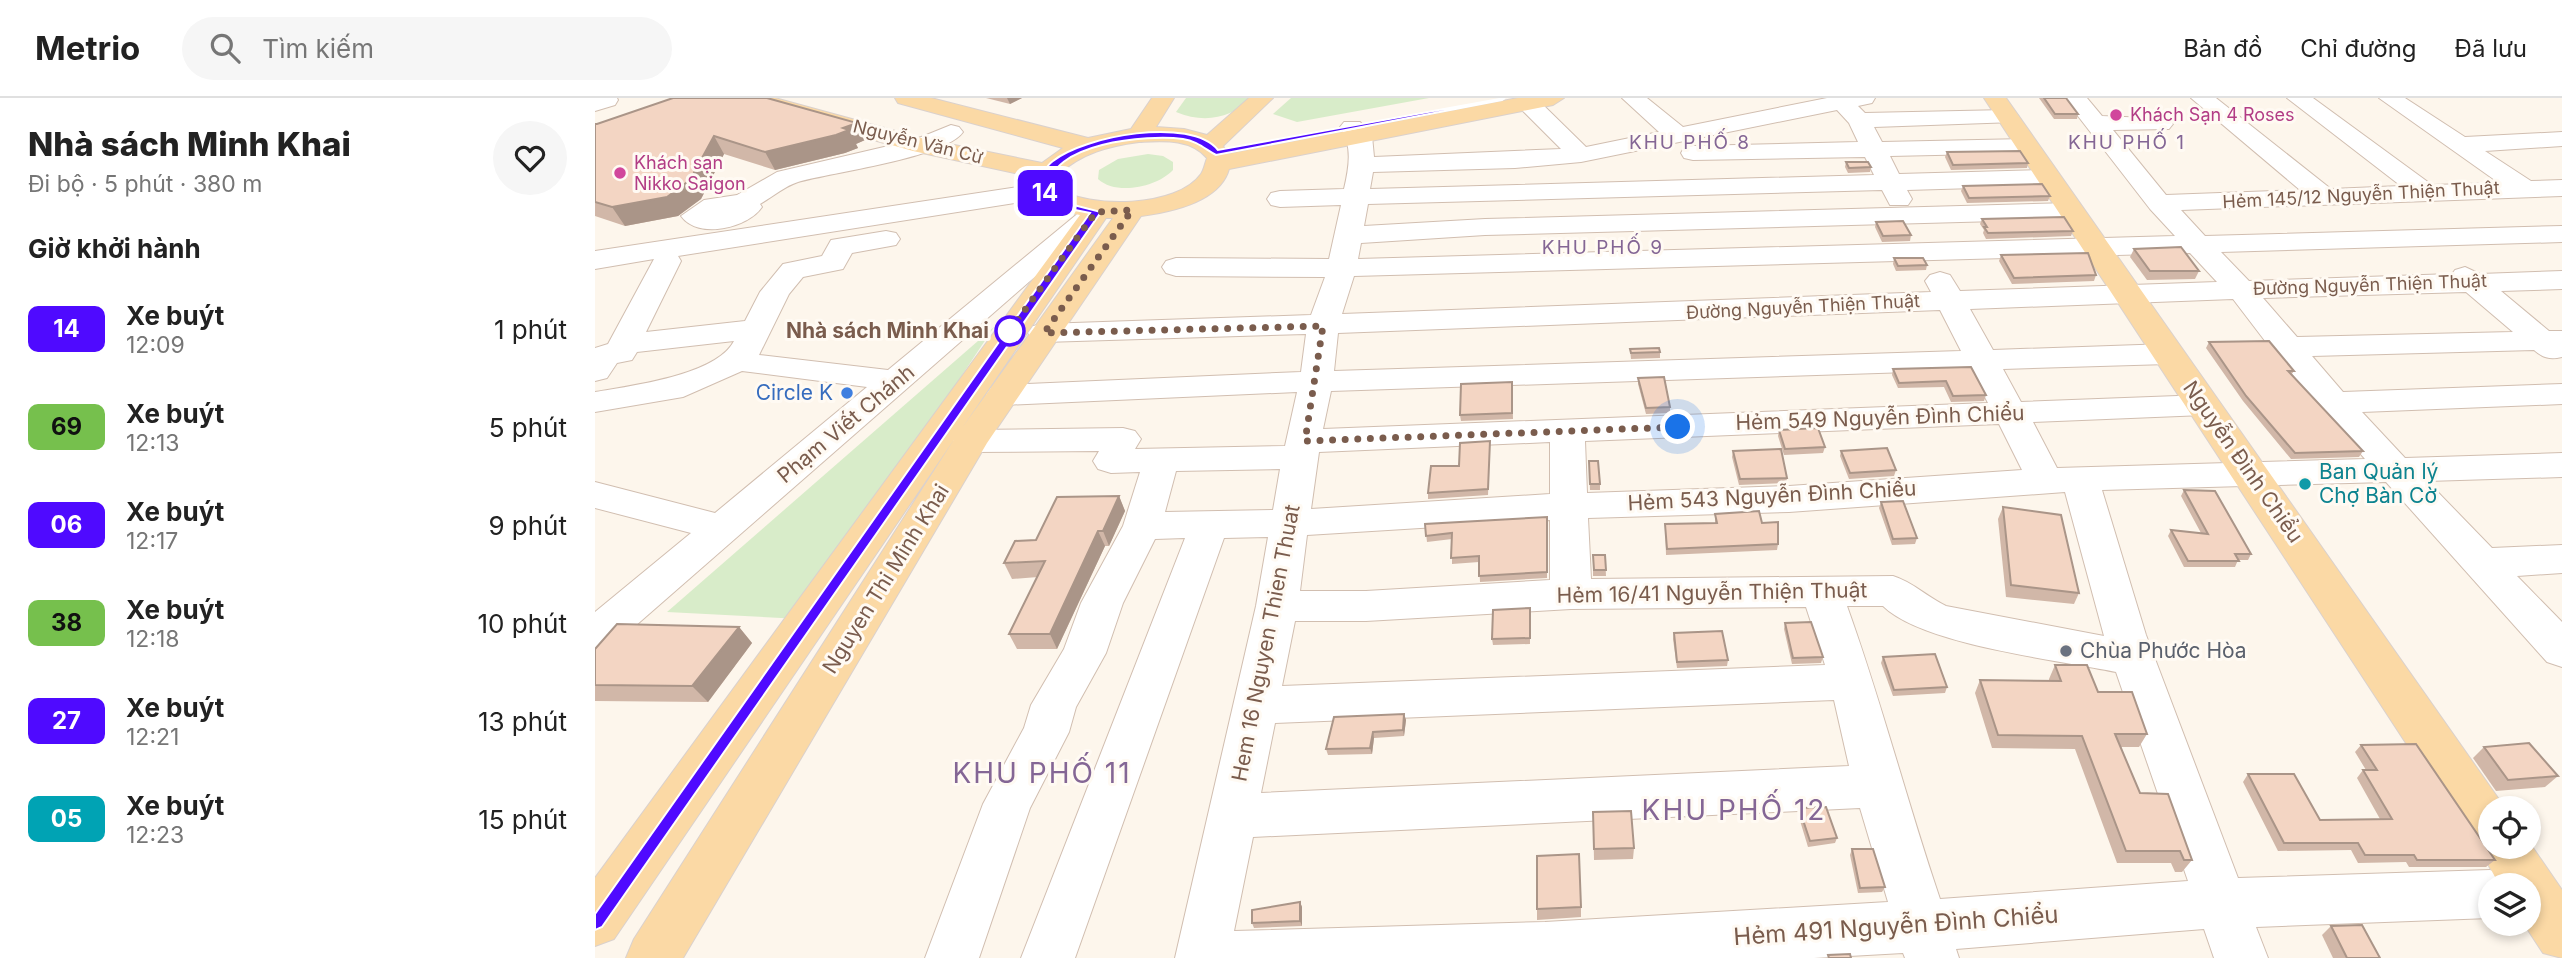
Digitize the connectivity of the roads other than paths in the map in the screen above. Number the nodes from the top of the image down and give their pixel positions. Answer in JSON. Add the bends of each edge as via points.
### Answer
{"nodes":[{"id":1,"x":604,"y":98,"type":"edge"},
{"id":2,"x":749,"y":98,"type":"edge"},
{"id":3,"x":906,"y":98,"type":"edge"},
{"id":4,"x":952,"y":98,"type":"edge"},
{"id":5,"x":1163,"y":98,"type":"edge"},
{"id":6,"x":1262,"y":98,"type":"edge"},
{"id":7,"x":1502,"y":98,"type":"edge"},
{"id":8,"x":1553,"y":98,"type":"edge"},
{"id":9,"x":1633,"y":98,"type":"edge"},
{"id":10,"x":2202,"y":98,"type":"edge"},
{"id":11,"x":2298,"y":98,"type":"edge"},
{"id":12,"x":2399,"y":98,"type":"edge"},
{"id":13,"x":2119,"y":101,"type":"dead end"},
{"id":14,"x":1528,"y":103,"type":"junction"},
{"id":15,"x":595,"y":104,"type":"edge"},
{"id":16,"x":813,"y":105,"type":"edge"},
{"id":17,"x":1850,"y":105,"type":"edge"},
{"id":18,"x":2001,"y":108,"type":"edge"},
{"id":19,"x":2084,"y":109,"type":"edge"},
{"id":20,"x":1655,"y":118,"type":"junction"},
{"id":21,"x":1759,"y":121,"type":"junction"},
{"id":22,"x":2161,"y":124,"type":"dead end"},
{"id":23,"x":950,"y":132,"type":"junction"},
{"id":24,"x":1356,"y":132,"type":"junction"},
{"id":25,"x":1139,"y":135,"type":"junction"},
{"id":26,"x":1564,"y":135,"type":"junction"},
{"id":27,"x":2562,"y":139,"type":"edge"},
{"id":28,"x":1095,"y":144,"type":"junction"},
{"id":29,"x":1687,"y":145,"type":"junction"},
{"id":30,"x":2461,"y":145,"type":"junction"},
{"id":31,"x":922,"y":146,"type":"junction"},
{"id":32,"x":2026,"y":146,"type":"junction"},
{"id":33,"x":1872,"y":149,"type":"junction"},
{"id":34,"x":1215,"y":154,"type":"junction"},
{"id":35,"x":1581,"y":155,"type":"junction"},
{"id":36,"x":1362,"y":165,"type":"junction"},
{"id":37,"x":1049,"y":175,"type":"junction"},
{"id":38,"x":2047,"y":178,"type":"junction"},
{"id":39,"x":1889,"y":181,"type":"junction"},
{"id":40,"x":1636,"y":188,"type":"junction"},
{"id":41,"x":2524,"y":188,"type":"junction"},
{"id":42,"x":2562,"y":188,"type":"edge"},
{"id":43,"x":2425,"y":192,"type":"junction"},
{"id":44,"x":1356,"y":195,"type":"junction"},
{"id":45,"x":2356,"y":196,"type":"junction"},
{"id":46,"x":2325,"y":197,"type":"junction"},
{"id":47,"x":1280,"y":199,"type":"dead end"},
{"id":48,"x":744,"y":202,"type":"dead end"},
{"id":49,"x":2159,"y":203,"type":"junction"},
{"id":50,"x":1132,"y":210,"type":"junction"},
{"id":51,"x":2070,"y":211,"type":"junction"},
{"id":52,"x":1096,"y":212,"type":"junction"},
{"id":53,"x":1908,"y":215,"type":"junction"},
{"id":54,"x":1641,"y":222,"type":"junction"},
{"id":55,"x":950,"y":230,"type":"dead end"},
{"id":56,"x":2562,"y":234,"type":"edge"},
{"id":57,"x":1348,"y":235,"type":"junction"},
{"id":58,"x":2413,"y":238,"type":"junction"},
{"id":59,"x":2195,"y":243,"type":"junction"},
{"id":60,"x":2097,"y":249,"type":"junction"},
{"id":61,"x":1926,"y":253,"type":"junction"},
{"id":62,"x":595,"y":260,"type":"edge"},
{"id":63,"x":1646,"y":260,"type":"junction"},
{"id":64,"x":667,"y":261,"type":"dead end"},
{"id":65,"x":1176,"y":267,"type":"dead end"},
{"id":66,"x":1342,"y":268,"type":"junction"},
{"id":67,"x":2562,"y":280,"type":"edge"},
{"id":68,"x":2474,"y":282,"type":"junction"},
{"id":69,"x":2239,"y":289,"type":"junction"},
{"id":70,"x":2124,"y":292,"type":"junction"},
{"id":71,"x":1950,"y":300,"type":"junction"},
{"id":72,"x":1656,"y":313,"type":"junction"},
{"id":73,"x":1559,"y":317,"type":"junction"},
{"id":74,"x":1323,"y":326,"type":"junction"},
{"id":75,"x":757,"y":329,"type":"junction"},
{"id":76,"x":955,"y":331,"type":"junction"},
{"id":77,"x":1024,"y":336,"type":"junction"},
{"id":78,"x":624,"y":344,"type":"junction"},
{"id":79,"x":2556,"y":346,"type":"edge"},
{"id":80,"x":2286,"y":348,"type":"junction"},
{"id":81,"x":2168,"y":354,"type":"junction"},
{"id":82,"x":741,"y":359,"type":"junction"},
{"id":83,"x":1982,"y":362,"type":"junction"},
{"id":84,"x":595,"y":371,"type":"edge"},
{"id":85,"x":1565,"y":374,"type":"junction"},
{"id":86,"x":896,"y":381,"type":"junction"},
{"id":87,"x":1316,"y":383,"type":"junction"},
{"id":88,"x":2562,"y":394,"type":"edge"},
{"id":89,"x":1003,"y":395,"type":"junction"},
{"id":90,"x":595,"y":402,"type":"edge"},
{"id":91,"x":2334,"y":403,"type":"junction"},
{"id":92,"x":2204,"y":405,"type":"junction"},
{"id":93,"x":2010,"y":413,"type":"junction"},
{"id":94,"x":1566,"y":431,"type":"junction"},
{"id":95,"x":971,"y":441,"type":"junction"},
{"id":96,"x":1303,"y":449,"type":"junction"},
{"id":97,"x":1161,"y":462,"type":"junction"},
{"id":98,"x":2562,"y":465,"type":"edge"},
{"id":99,"x":2404,"y":480,"type":"junction"},
{"id":100,"x":2064,"y":481,"type":"junction"},
{"id":101,"x":2259,"y":482,"type":"junction"},
{"id":102,"x":2562,"y":484,"type":"edge"},
{"id":103,"x":595,"y":495,"type":"edge"},
{"id":104,"x":1569,"y":506,"type":"junction"},
{"id":105,"x":1290,"y":523,"type":"junction"},
{"id":106,"x":1209,"y":525,"type":"junction"},
{"id":107,"x":1142,"y":526,"type":"junction"},
{"id":108,"x":722,"y":528,"type":"junction"},
{"id":109,"x":2562,"y":559,"type":"edge"},
{"id":110,"x":2485,"y":563,"type":"junction"},
{"id":111,"x":1821,"y":591,"type":"junction"},
{"id":112,"x":1571,"y":594,"type":"junction"},
{"id":113,"x":1277,"y":606,"type":"junction"},
{"id":114,"x":595,"y":636,"type":"edge"},
{"id":115,"x":2557,"y":638,"type":"edge"},
{"id":116,"x":2133,"y":658,"type":"junction"},
{"id":117,"x":1852,"y":682,"type":"junction"},
{"id":118,"x":1257,"y":705,"type":"junction"},
{"id":119,"x":1878,"y":786,"type":"junction"},
{"id":120,"x":2478,"y":810,"type":"edge"},
{"id":121,"x":1232,"y":816,"type":"junction"},
{"id":122,"x":2478,"y":894,"type":"edge"},
{"id":123,"x":2223,"y":903,"type":"junction"},
{"id":124,"x":2541,"y":909,"type":"edge"},
{"id":125,"x":595,"y":921,"type":"edge"},
{"id":126,"x":2562,"y":936,"type":"edge"},
{"id":127,"x":1927,"y":942,"type":"edge"},
{"id":128,"x":1545,"y":953,"type":"edge"},
{"id":129,"x":653,"y":958,"type":"edge"},
{"id":130,"x":952,"y":958,"type":"edge"},
{"id":131,"x":1048,"y":958,"type":"edge"},
{"id":132,"x":1202,"y":958,"type":"edge"},
{"id":133,"x":1218,"y":958,"type":"edge"},
{"id":134,"x":2241,"y":958,"type":"edge"}],
"edges":[{"from":1,"to":15,"type":"street","via":[[607,100]]},
{"from":2,"to":16,"type":"main road","name":"Nguyễn Văn Cừ"},
{"from":3,"to":28,"type":"main road","name":"Nguyễn Văn Cừ","via":[[1052,139]]},
{"from":4,"to":28,"type":"main road"},
{"from":5,"to":25,"type":"main road"},
{"from":6,"to":34,"type":"main road"},
{"from":7,"to":24,"type":"main road"},
{"from":8,"to":14,"type":"main road"},
{"from":9,"to":20,"type":"street"},
{"from":10,"to":46,"type":"street"},
{"from":11,"to":43,"type":"street"},
{"from":12,"to":30,"type":"street"},
{"from":13,"to":19,"type":"street"},
{"from":14,"to":24,"type":"main road"},
{"from":14,"to":26,"type":"street"},
{"from":16,"to":23,"type":"main road","name":"Nguyễn Văn Cừ"},
{"from":16,"to":31,"type":"main road","name":"Nguyễn Văn Cừ"},
{"from":17,"to":18,"type":"street"},
{"from":17,"to":21,"type":"street"},
{"from":17,"to":33,"type":"street"},
{"from":18,"to":32,"type":"main road","name":"Nguyễn Đình Chiểu"},
{"from":19,"to":22,"type":"street"},
{"from":19,"to":49,"type":"street"},
{"from":20,"to":21,"type":"street","via":[[1732,102]]},
{"from":20,"to":26,"type":"street"},
{"from":20,"to":29,"type":"street"},
{"from":21,"to":29,"type":"street"},
{"from":23,"to":31,"type":"street"},
{"from":23,"to":37,"type":"main road","name":"Nguyễn Văn Cừ","via":[[1027,152]]},
{"from":24,"to":34,"type":"main road"},
{"from":24,"to":36,"type":"street","name":"Hem 16 Nguyen Thien Thuat"},
{"from":25,"to":28,"type":"main road"},
{"from":25,"to":34,"type":"main road","via":[[1184,136]]},
{"from":26,"to":35,"type":"street"},
{"from":27,"to":30,"type":"street"},
{"from":28,"to":37,"type":"main road"},
{"from":29,"to":33,"type":"street"},
{"from":29,"to":35,"type":"street"},
{"from":30,"to":41,"type":"street"},
{"from":31,"to":37,"type":"main road","name":"Nguyễn Văn Cừ"},
{"from":31,"to":48,"type":"street","via":[[786,177]]},
{"from":32,"to":33,"type":"street"},
{"from":32,"to":38,"type":"main road","name":"Nguyễn Đình Chiểu"},
{"from":33,"to":39,"type":"street"},
{"from":34,"to":50,"type":"main road","via":[[1210,179],[1186,195]]},
{"from":35,"to":36,"type":"street"},
{"from":36,"to":44,"type":"street","name":"Hem 16 Nguyen Thien Thuat"},
{"from":37,"to":52,"type":"main road","via":[[1063,205]]},
{"from":37,"to":62,"type":"street"},
{"from":38,"to":39,"type":"street"},
{"from":38,"to":51,"type":"main road","name":"Nguyễn Đình Chiểu"},
{"from":39,"to":40,"type":"street"},
{"from":39,"to":53,"type":"street"},
{"from":40,"to":44,"type":"street"},
{"from":40,"to":54,"type":"street"},
{"from":41,"to":42,"type":"street","name":"Hẻm 145/12 Nguyễn Thiện Thuật"},
{"from":41,"to":43,"type":"street","name":"Hẻm 145/12 Nguyễn Thiện Thuật"},
{"from":43,"to":45,"type":"street","name":"Hẻm 145/12 Nguyễn Thiện Thuật"},
{"from":44,"to":47,"type":"street"},
{"from":44,"to":57,"type":"street","name":"Hem 16 Nguyen Thien Thuat"},
{"from":45,"to":46,"type":"street","name":"Hẻm 145/12 Nguyễn Thiện Thuật"},
{"from":45,"to":58,"type":"street"},
{"from":46,"to":49,"type":"street","name":"Hẻm 145/12 Nguyễn Thiện Thuật"},
{"from":49,"to":59,"type":"street"},
{"from":50,"to":52,"type":"main road"},
{"from":50,"to":77,"type":"main road","name":"Nguyen Thi Minh Khai"},
{"from":51,"to":53,"type":"street"},
{"from":51,"to":60,"type":"main road","name":"Nguyễn Đình Chiểu"},
{"from":52,"to":76,"type":"street","name":"Phạm Viết Chánh"},
{"from":52,"to":77,"type":"main road","name":"Nguyen Thi Minh Khai"},
{"from":53,"to":54,"type":"street"},
{"from":53,"to":61,"type":"street"},
{"from":54,"to":57,"type":"street"},
{"from":55,"to":75,"type":"street","via":[[841,246],[833,263],[788,262]]},
{"from":56,"to":58,"type":"street"},
{"from":57,"to":66,"type":"street","name":"Hem 16 Nguyen Thien Thuat"},
{"from":58,"to":59,"type":"street"},
{"from":58,"to":68,"type":"street"},
{"from":59,"to":60,"type":"street"},
{"from":59,"to":69,"type":"street"},
{"from":60,"to":61,"type":"street"},
{"from":60,"to":70,"type":"main road","name":"Nguyễn Đình Chiểu"},
{"from":61,"to":63,"type":"street"},
{"from":61,"to":71,"type":"street"},
{"from":63,"to":66,"type":"street"},
{"from":63,"to":72,"type":"street"},
{"from":64,"to":78,"type":"street"},
{"from":65,"to":66,"type":"street"},
{"from":66,"to":74,"type":"street","name":"Hem 16 Nguyen Thien Thuat"},
{"from":67,"to":68,"type":"street","name":"Đường Nguyễn Thiện Thuật"},
{"from":68,"to":69,"type":"street","name":"Đường Nguyễn Thiện Thuật"},
{"from":68,"to":79,"type":"street"},
{"from":69,"to":70,"type":"street","name":"Đường Nguyễn Thiện Thuật"},
{"from":69,"to":80,"type":"street"},
{"from":70,"to":71,"type":"street","name":"Đường Nguyễn Thiện Thuật"},
{"from":70,"to":81,"type":"main road","name":"Nguyễn Đình Chiểu"},
{"from":71,"to":72,"type":"street","name":"Đường Nguyễn Thiện Thuật"},
{"from":71,"to":83,"type":"street"},
{"from":72,"to":73,"type":"street","name":"Đường Nguyễn Thiện Thuật"},
{"from":73,"to":74,"type":"street","name":"Đường Nguyễn Thiện Thuật"},
{"from":73,"to":85,"type":"street"},
{"from":74,"to":77,"type":"street","name":"Đường Nguyễn Thiện Thuật"},
{"from":74,"to":87,"type":"street","name":"Hem 16 Nguyen Thien Thuat"},
{"from":75,"to":78,"type":"street"},
{"from":75,"to":82,"type":"street"},
{"from":76,"to":77,"type":"street","via":[[990,318]]},
{"from":76,"to":86,"type":"street","name":"Phạm Viết Chánh"},
{"from":77,"to":89,"type":"main road","name":"Nguyen Thi Minh Khai"},
{"from":77,"to":125,"type":"main road","name":"Nguyen Thi Minh Khai"},
{"from":78,"to":84,"type":"street","via":[[621,353],[607,354]]},
{"from":79,"to":80,"type":"street"},
{"from":80,"to":91,"type":"street"},
{"from":81,"to":83,"type":"street"},
{"from":81,"to":92,"type":"main road","name":"Nguyễn Đình Chiểu"},
{"from":82,"to":86,"type":"street"},
{"from":82,"to":90,"type":"street","via":[[671,390]]},
{"from":83,"to":85,"type":"street"},
{"from":83,"to":93,"type":"street"},
{"from":85,"to":87,"type":"street"},
{"from":86,"to":108,"type":"street","name":"Phạm Viết Chánh"},
{"from":87,"to":89,"type":"street"},
{"from":87,"to":96,"type":"street","name":"Hem 16 Nguyen Thien Thuat"},
{"from":88,"to":91,"type":"street"},
{"from":89,"to":95,"type":"main road","name":"Nguyen Thi Minh Khai"},
{"from":91,"to":99,"type":"street"},
{"from":92,"to":93,"type":"street","name":"Hẻm 549 Nguyễn Ðình Chiểu"},
{"from":92,"to":101,"type":"main road","name":"Nguyễn Đình Chiểu"},
{"from":93,"to":94,"type":"street","name":"Hẻm 549 Nguyễn Ðình Chiểu"},
{"from":93,"to":100,"type":"street"},
{"from":94,"to":96,"type":"street","name":"Hẻm 549 Nguyễn Ðình Chiểu"},
{"from":94,"to":104,"type":"street"},
{"from":95,"to":97,"type":"street","name":"Hẻm 549 Nguyễn Ðình Chiểu","via":[[1123,439],[1111,461]]},
{"from":95,"to":129,"type":"main road","name":"Nguyen Thi Minh Khai"},
{"from":96,"to":97,"type":"street","name":"Hẻm 549 Nguyễn Ðình Chiểu"},
{"from":96,"to":105,"type":"street","name":"Hem 16 Nguyen Thien Thuat"},
{"from":97,"to":107,"type":"street"},
{"from":98,"to":99,"type":"street"},
{"from":99,"to":101,"type":"street","name":"Hẻm 543 Nguyễn Ðình Chiểu"},
{"from":99,"to":102,"type":"street"},
{"from":99,"to":110,"type":"street"},
{"from":100,"to":101,"type":"street","name":"Hẻm 543 Nguyễn Ðình Chiểu"},
{"from":100,"to":104,"type":"street","name":"Hẻm 543 Nguyễn Ðình Chiểu","via":[[1789,499]]},
{"from":100,"to":116,"type":"street"},
{"from":101,"to":120,"type":"main road","name":"Nguyễn Đình Chiểu"},
{"from":103,"to":108,"type":"street"},
{"from":104,"to":105,"type":"street","name":"Hẻm 543 Nguyễn Ðình Chiểu"},
{"from":104,"to":112,"type":"street"},
{"from":105,"to":106,"type":"street","name":"Hẻm 543 Nguyễn Ðình Chiểu"},
{"from":105,"to":113,"type":"street","name":"Hem 16 Nguyen Thien Thuat"},
{"from":106,"to":107,"type":"street","name":"Hẻm 543 Nguyễn Ðình Chiểu"},
{"from":106,"to":131,"type":"street"},
{"from":107,"to":130,"type":"street","via":[[1102,603],[1084,653],[1054,705],[1046,732],[1007,804]]},
{"from":108,"to":114,"type":"street","name":"Phạm Viết Chánh"},
{"from":109,"to":110,"type":"street"},
{"from":110,"to":115,"type":"street"},
{"from":111,"to":112,"type":"street","name":"Hẻm 16/41 Nguyễn Thiện Thuật"},
{"from":111,"to":116,"type":"street","name":"Hẻm 16/41 Nguyễn Thiện Thuật","via":[[1893,591],[1910,607],[1938,620]]},
{"from":111,"to":117,"type":"street"},
{"from":112,"to":113,"type":"street","name":"Hẻm 16/41 Nguyễn Thiện Thuật","via":[[1366,606]]},
{"from":113,"to":118,"type":"street","name":"Hem 16 Nguyen Thien Thuat"},
{"from":116,"to":123,"type":"street"},
{"from":117,"to":118,"type":"street"},
{"from":117,"to":119,"type":"street"},
{"from":118,"to":121,"type":"street","name":"Hem 16 Nguyen Thien Thuat"},
{"from":119,"to":121,"type":"street"},
{"from":119,"to":127,"type":"street"},
{"from":121,"to":132,"type":"street","name":"Hem 16 Nguyen Thien Thuat"},
{"from":122,"to":123,"type":"street","name":"Hẻm 491 Nguyễn Ðình Chiểu"},
{"from":123,"to":127,"type":"street","name":"Hẻm 491 Nguyễn Ðình Chiểu"},
{"from":123,"to":134,"type":"street"},
{"from":124,"to":126,"type":"main road"},
{"from":127,"to":128,"type":"street","name":"Hẻm 491 Nguyễn Ðình Chiểu"},
{"from":128,"to":133,"type":"street","name":"Hẻm 491 Nguyễn Ðình Chiểu"}]}
